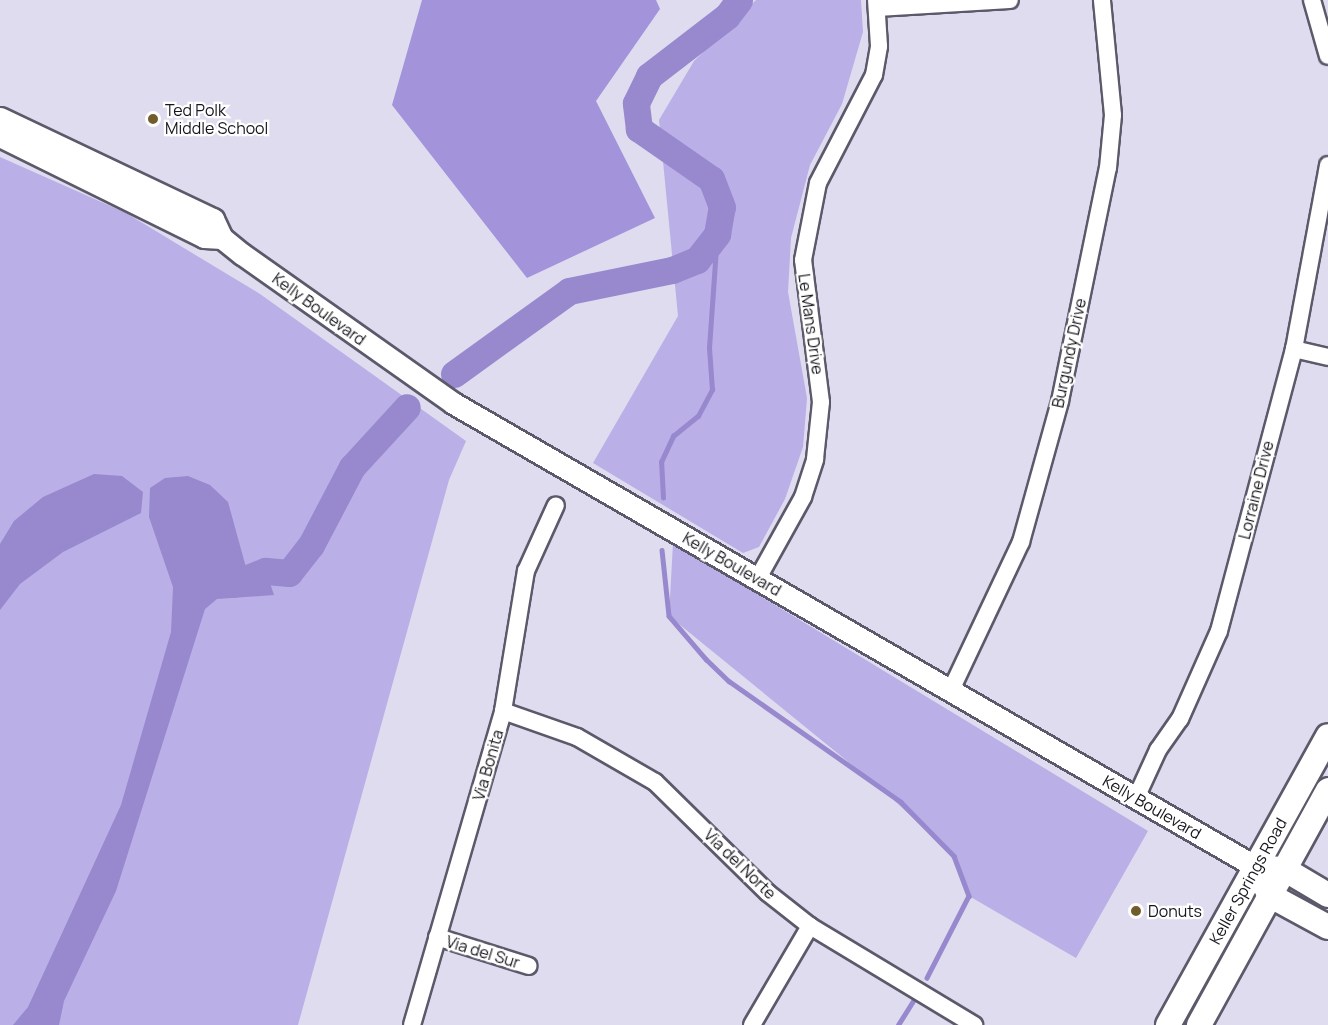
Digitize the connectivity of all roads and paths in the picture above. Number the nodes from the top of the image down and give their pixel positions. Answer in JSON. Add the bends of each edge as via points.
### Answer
{"nodes":[{"id":1,"x":1010,"y":0,"type":"edge"},
{"id":2,"x":1102,"y":0,"type":"edge"},
{"id":3,"x":1312,"y":0,"type":"edge"},
{"id":4,"x":877,"y":4,"type":"edge"},
{"id":5,"x":1328,"y":56,"type":"edge"},
{"id":6,"x":0,"y":118,"type":"edge"},
{"id":7,"x":0,"y":136,"type":"edge"},
{"id":8,"x":1328,"y":165,"type":"edge"},
{"id":9,"x":222,"y":238,"type":"junction"},
{"id":10,"x":1294,"y":349,"type":"junction"},
{"id":11,"x":1328,"y":357,"type":"edge"},
{"id":12,"x":556,"y":505,"type":"dead end"},
{"id":13,"x":758,"y":578,"type":"junction"},
{"id":14,"x":951,"y":690,"type":"junction"},
{"id":15,"x":503,"y":711,"type":"junction"},
{"id":16,"x":1328,"y":736,"type":"edge"},
{"id":17,"x":1328,"y":790,"type":"edge"},
{"id":18,"x":1136,"y":798,"type":"junction"},
{"id":19,"x":1256,"y":867,"type":"junction"},
{"id":20,"x":1284,"y":869,"type":"junction"},
{"id":21,"x":1269,"y":895,"type":"junction"},
{"id":22,"x":1328,"y":895,"type":"edge"},
{"id":23,"x":810,"y":926,"type":"junction"},
{"id":24,"x":1328,"y":927,"type":"edge"},
{"id":25,"x":437,"y":937,"type":"junction"},
{"id":26,"x":529,"y":966,"type":"dead end"},
{"id":27,"x":412,"y":1025,"type":"edge"},
{"id":28,"x":752,"y":1025,"type":"edge"},
{"id":29,"x":974,"y":1025,"type":"edge"},
{"id":30,"x":1168,"y":1025,"type":"edge"},
{"id":31,"x":1199,"y":1025,"type":"edge"}],
"edges":[{"from":1,"to":4,"type":"street"},
{"from":2,"to":14,"type":"street","name":"Burgundy Drive","via":[[1113,115],[1108,168],[1060,401],[1020,542]]},
{"from":3,"to":5,"type":"street"},
{"from":4,"to":13,"type":"street","name":"Le Mans Drive","via":[[879,46],[874,75],[818,183],[803,260],[821,402],[815,459],[803,497]]},
{"from":6,"to":9,"type":"street","name":"Kelly Boulevard","via":[[213,219]]},
{"from":7,"to":9,"type":"street","name":"Kelly Boulevard","via":[[204,237]]},
{"from":8,"to":10,"type":"street","name":"Lorraine Drive"},
{"from":9,"to":13,"type":"street","name":"Kelly Boulevard","via":[[453,403]]},
{"from":10,"to":11,"type":"street"},
{"from":10,"to":18,"type":"street","name":"Lorraine Drive","via":[[1219,631],[1180,719],[1158,750]]},
{"from":12,"to":15,"type":"street","name":"Via Bonita","via":[[526,571]]},
{"from":13,"to":14,"type":"street","name":"Kelly Boulevard"},
{"from":14,"to":18,"type":"street","name":"Kelly Boulevard"},
{"from":15,"to":23,"type":"street","name":"Via del Norte","via":[[577,736],[655,782],[768,893]]},
{"from":15,"to":25,"type":"street","name":"Via Bonita"},
{"from":16,"to":19,"type":"main road","name":"Keller Springs Road"},
{"from":17,"to":20,"type":"main road","name":"Keller Springs Road"},
{"from":18,"to":19,"type":"street","name":"Kelly Boulevard"},
{"from":19,"to":20,"type":"main road","name":"Kelly Boulevard"},
{"from":19,"to":21,"type":"main road"},
{"from":19,"to":30,"type":"main road","name":"Keller Springs Road"},
{"from":20,"to":21,"type":"main road","name":"Keller Springs Road"},
{"from":20,"to":22,"type":"main road","name":"Kelly Boulevard"},
{"from":21,"to":24,"type":"main road"},
{"from":21,"to":31,"type":"main road","name":"Keller Springs Road"},
{"from":23,"to":28,"type":"street"},
{"from":23,"to":29,"type":"street","name":"Via del Norte"},
{"from":25,"to":26,"type":"street","name":"Via del Sur"},
{"from":25,"to":27,"type":"street","name":"Via Bonita"}]}
